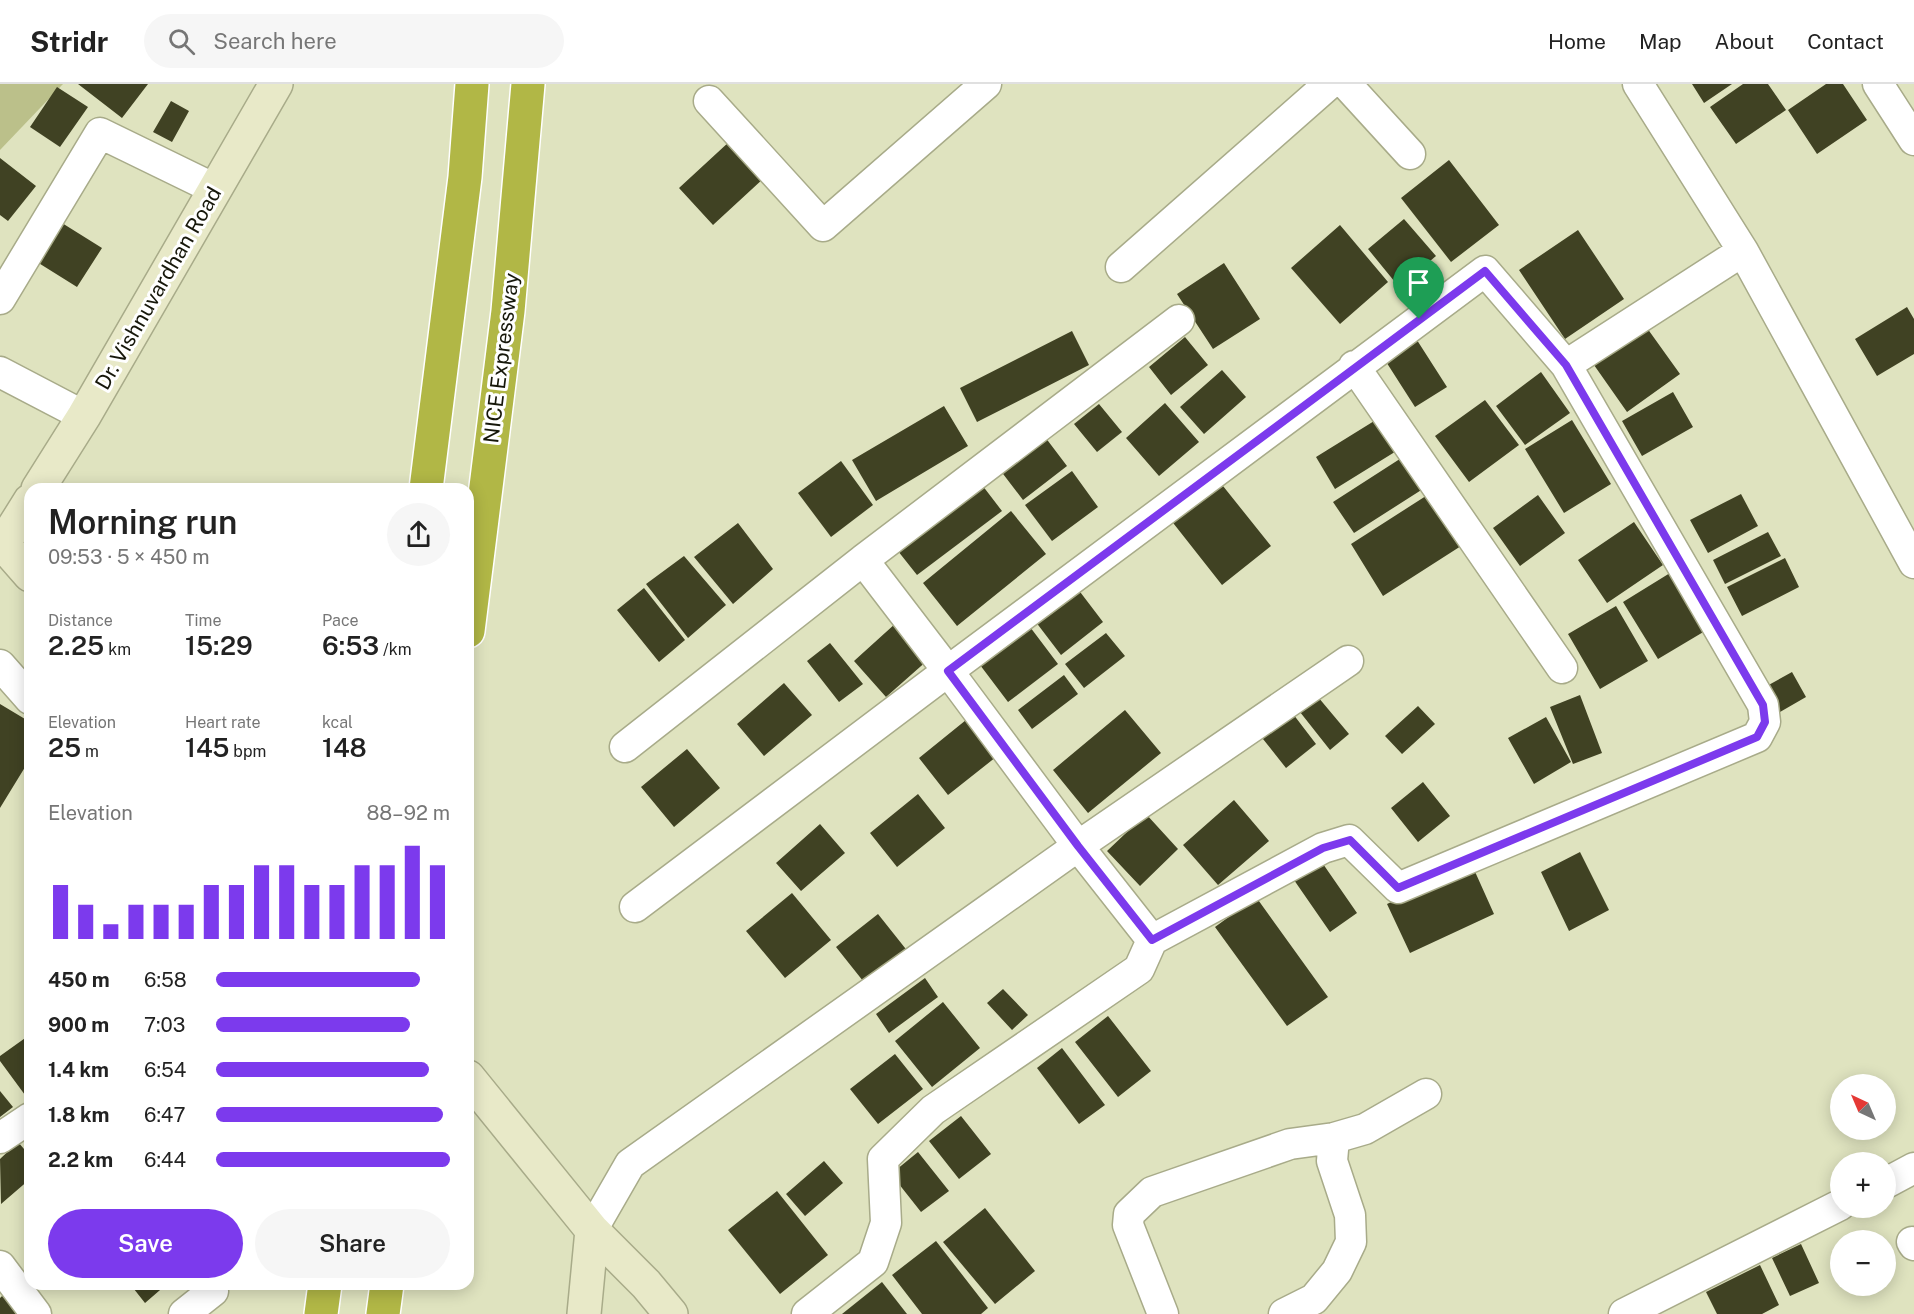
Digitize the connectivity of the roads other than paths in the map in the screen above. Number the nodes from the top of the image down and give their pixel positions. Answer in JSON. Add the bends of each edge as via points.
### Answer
{"nodes":[{"id":1,"x":276,"y":84,"type":"edge"},
{"id":2,"x":472,"y":84,"type":"edge"},
{"id":3,"x":528,"y":84,"type":"edge"},
{"id":4,"x":986,"y":84,"type":"edge"},
{"id":5,"x":1329,"y":84,"type":"edge"},
{"id":6,"x":1346,"y":84,"type":"edge"},
{"id":7,"x":1638,"y":84,"type":"edge"},
{"id":8,"x":1878,"y":84,"type":"edge"},
{"id":9,"x":709,"y":101,"type":"dead end"},
{"id":10,"x":1914,"y":140,"type":"edge"},
{"id":11,"x":1410,"y":154,"type":"dead end"},
{"id":12,"x":215,"y":189,"type":"junction"},
{"id":13,"x":1743,"y":251,"type":"junction"},
{"id":14,"x":1121,"y":267,"type":"dead end"},
{"id":15,"x":0,"y":299,"type":"edge"},
{"id":16,"x":1179,"y":320,"type":"dead end"},
{"id":17,"x":1566,"y":365,"type":"junction"},
{"id":18,"x":1354,"y":366,"type":"junction"},
{"id":19,"x":0,"y":372,"type":"edge"},
{"id":20,"x":84,"y":416,"type":"junction"},
{"id":21,"x":42,"y":483,"type":"edge"},
{"id":22,"x":427,"y":483,"type":"edge"},
{"id":23,"x":24,"y":511,"type":"edge"},
{"id":24,"x":2,"y":547,"type":"edge"},
{"id":25,"x":863,"y":560,"type":"junction"},
{"id":26,"x":1914,"y":562,"type":"edge"},
{"id":27,"x":24,"y":569,"type":"edge"},
{"id":28,"x":474,"y":583,"type":"edge"},
{"id":29,"x":1348,"y":661,"type":"dead end"},
{"id":30,"x":0,"y":665,"type":"edge"},
{"id":31,"x":1562,"y":668,"type":"dead end"},
{"id":32,"x":948,"y":671,"type":"junction"},
{"id":33,"x":24,"y":692,"type":"edge"},
{"id":34,"x":625,"y":747,"type":"dead end"},
{"id":35,"x":1078,"y":846,"type":"junction"},
{"id":36,"x":635,"y":907,"type":"dead end"},
{"id":37,"x":1152,"y":940,"type":"junction"},
{"id":38,"x":474,"y":1084,"type":"edge"},
{"id":39,"x":1426,"y":1094,"type":"dead end"},
{"id":40,"x":24,"y":1122,"type":"edge"},
{"id":41,"x":0,"y":1138,"type":"edge"},
{"id":42,"x":1334,"y":1138,"type":"junction"},
{"id":43,"x":1914,"y":1168,"type":"edge"},
{"id":44,"x":1896,"y":1178,"type":"edge"},
{"id":45,"x":1830,"y":1210,"type":"edge"},
{"id":46,"x":592,"y":1230,"type":"junction"},
{"id":47,"x":10,"y":1273,"type":"edge"},
{"id":48,"x":324,"y":1290,"type":"edge"},
{"id":49,"x":386,"y":1290,"type":"edge"},
{"id":50,"x":213,"y":1291,"type":"dead end"},
{"id":51,"x":36,"y":1314,"type":"edge"},
{"id":52,"x":184,"y":1314,"type":"edge"},
{"id":53,"x":321,"y":1314,"type":"edge"},
{"id":54,"x":383,"y":1314,"type":"edge"},
{"id":55,"x":584,"y":1314,"type":"edge"},
{"id":56,"x":671,"y":1314,"type":"edge"},
{"id":57,"x":807,"y":1314,"type":"edge"},
{"id":58,"x":1163,"y":1314,"type":"edge"},
{"id":59,"x":1284,"y":1314,"type":"edge"},
{"id":60,"x":1624,"y":1314,"type":"edge"}],
"edges":[{"from":1,"to":12,"type":"main road","name":"Dr. Vishnuvardhan Road"},
{"from":2,"to":22,"type":"highway","via":[[465,177]]},
{"from":3,"to":28,"type":"highway","name":"NICE Expressway","via":[[508,311]]},
{"from":4,"to":9,"type":"street","via":[[823,225]]},
{"from":5,"to":14,"type":"street"},
{"from":6,"to":11,"type":"street"},
{"from":7,"to":13,"type":"street"},
{"from":8,"to":10,"type":"street"},
{"from":12,"to":15,"type":"street","via":[[100,133]]},
{"from":12,"to":20,"type":"main road","name":"Dr. Vishnuvardhan Road"},
{"from":13,"to":17,"type":"street"},
{"from":13,"to":26,"type":"street"},
{"from":16,"to":25,"type":"street"},
{"from":17,"to":18,"type":"street","via":[[1485,271]]},
{"from":17,"to":37,"type":"street","via":[[1763,705],[1765,722],[1757,737],[1398,888],[1350,840],[1323,848]]},
{"from":18,"to":31,"type":"street"},
{"from":18,"to":32,"type":"street"},
{"from":19,"to":20,"type":"street"},
{"from":20,"to":21,"type":"main road","name":"Dr. Vishnuvardhan Road"},
{"from":23,"to":24,"type":"main road"},
{"from":24,"to":27,"type":"main road"},
{"from":25,"to":32,"type":"street"},
{"from":25,"to":34,"type":"street"},
{"from":29,"to":35,"type":"street"},
{"from":30,"to":33,"type":"street"},
{"from":32,"to":35,"type":"street"},
{"from":32,"to":36,"type":"street"},
{"from":35,"to":37,"type":"street"},
{"from":35,"to":46,"type":"street","via":[[630,1164]]},
{"from":37,"to":57,"type":"street","via":[[1139,969],[933,1110],[883,1159],[886,1223],[873,1262]]},
{"from":38,"to":46,"type":"main road"},
{"from":39,"to":42,"type":"street","via":[[1365,1129]]},
{"from":40,"to":41,"type":"street"},
{"from":42,"to":58,"type":"street","via":[[1290,1144],[1152,1192],[1137,1205],[1129,1215],[1128,1225]]},
{"from":42,"to":59,"type":"street","via":[[1332,1161],[1350,1215],[1351,1242],[1337,1271],[1314,1299]]},
{"from":43,"to":44,"type":"street"},
{"from":45,"to":60,"type":"street"},
{"from":46,"to":55,"type":"main road"},
{"from":46,"to":56,"type":"main road"},
{"from":47,"to":51,"type":"street"},
{"from":48,"to":53,"type":"highway"},
{"from":49,"to":54,"type":"highway"},
{"from":50,"to":52,"type":"street"}]}
